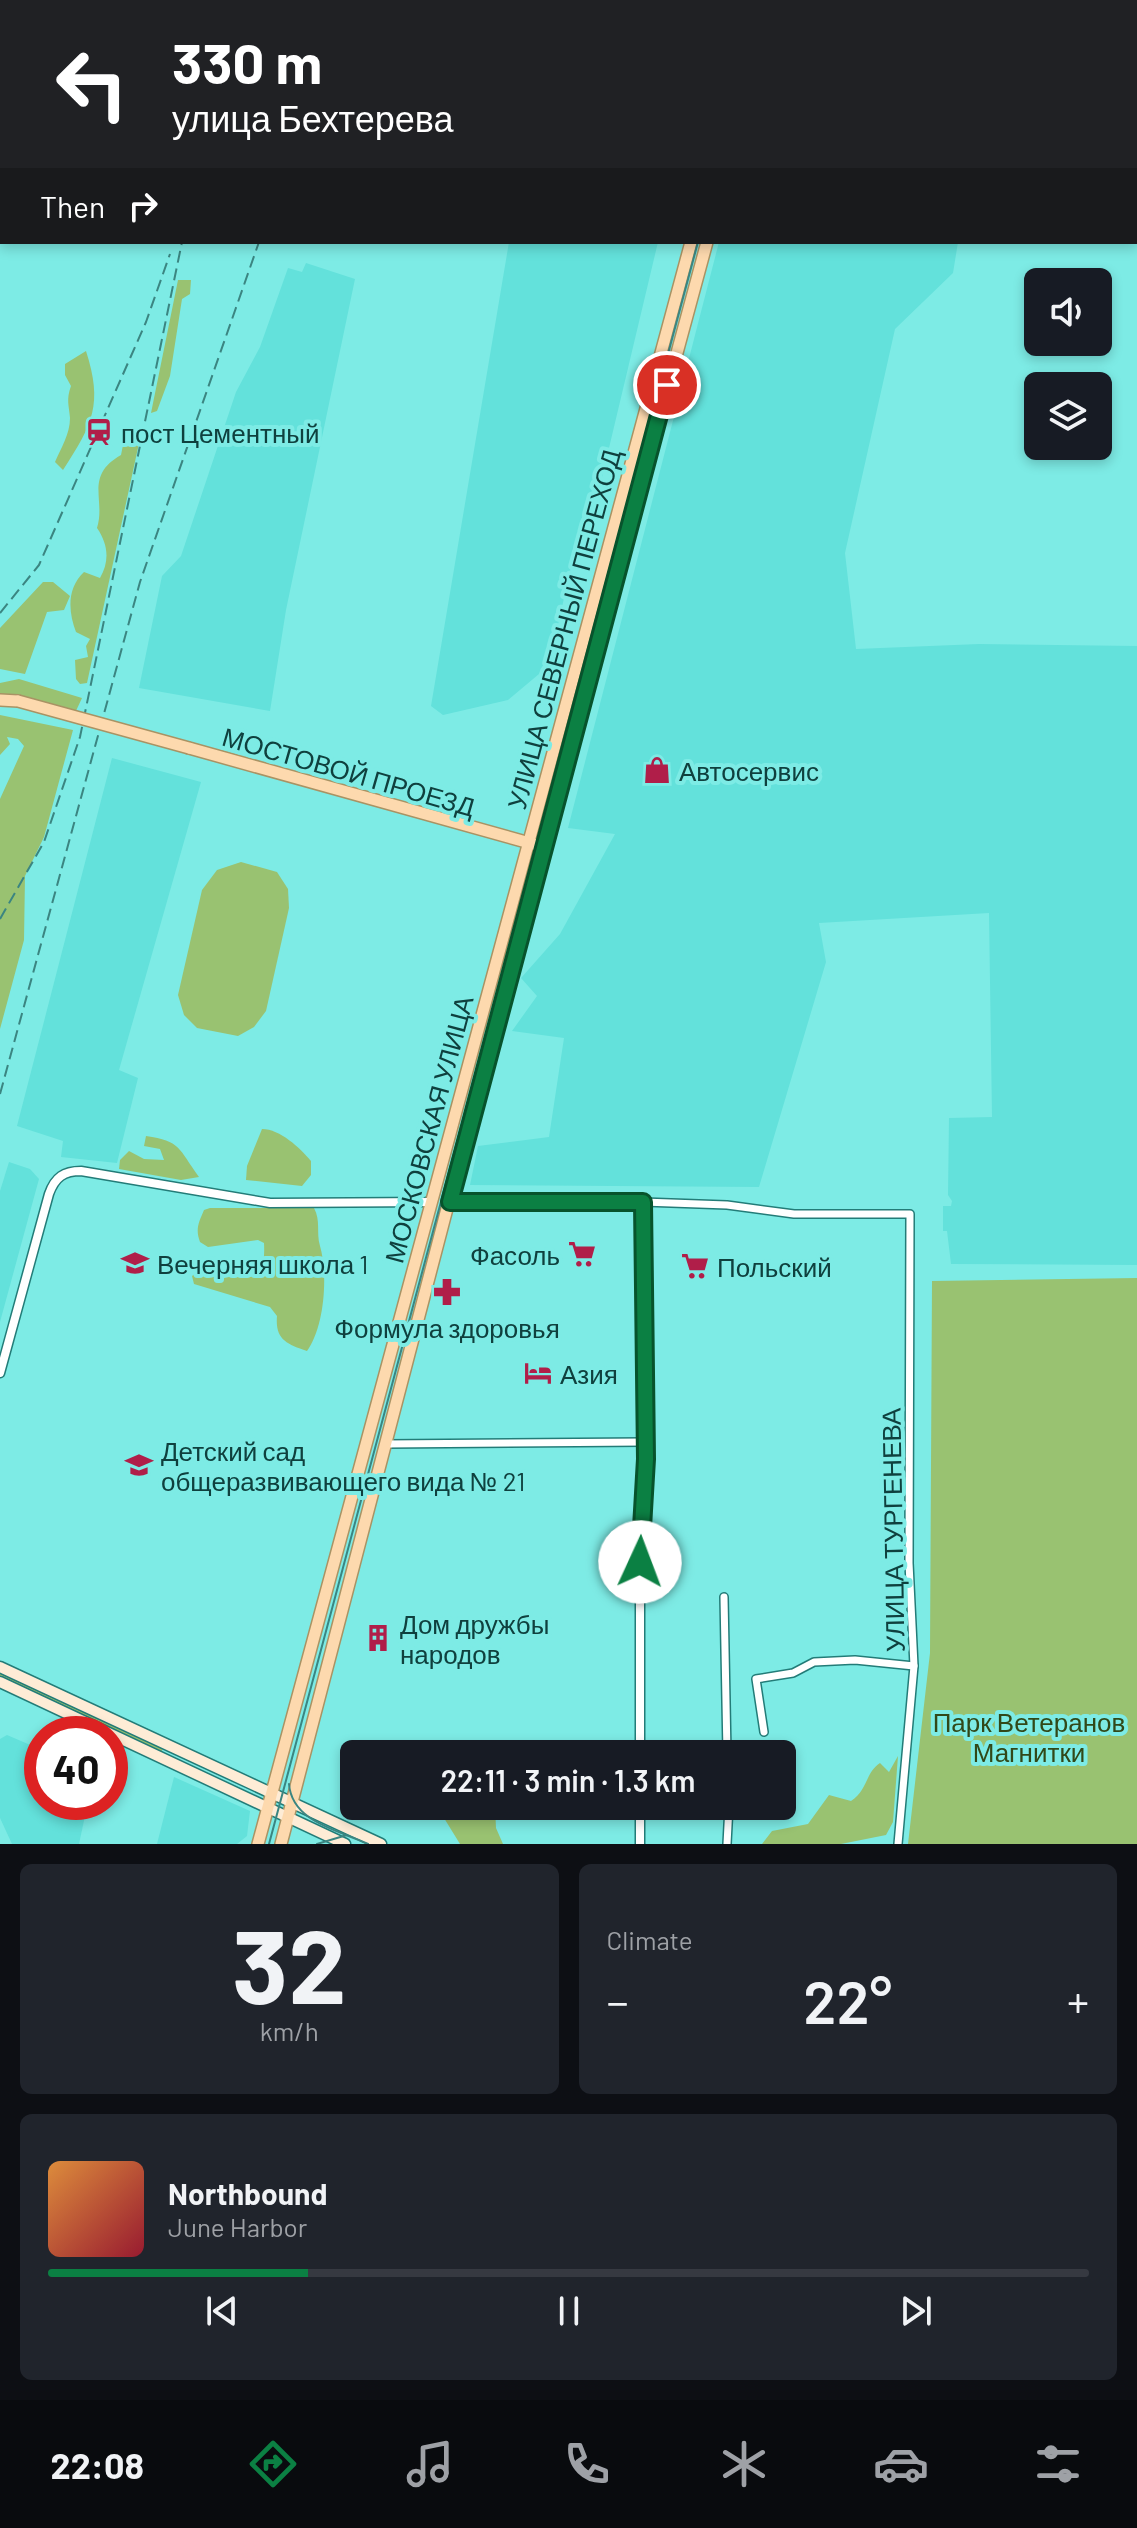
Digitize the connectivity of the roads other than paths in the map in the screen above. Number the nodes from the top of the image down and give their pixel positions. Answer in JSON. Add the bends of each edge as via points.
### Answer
{"nodes":[{"id":1,"x":690,"y":244,"type":"edge"},
{"id":2,"x":706,"y":244,"type":"edge"},
{"id":3,"x":0,"y":700,"type":"edge"},
{"id":4,"x":528,"y":843,"type":"junction"},
{"id":5,"x":544,"y":847,"type":"junction"},
{"id":6,"x":432,"y":1202,"type":"junction"},
{"id":7,"x":450,"y":1202,"type":"junction"},
{"id":8,"x":643,"y":1202,"type":"junction"},
{"id":9,"x":0,"y":1373,"type":"edge"},
{"id":10,"x":645,"y":1442,"type":"junction"},
{"id":11,"x":385,"y":1444,"type":"junction"},
{"id":12,"x":724,"y":1597,"type":"dead end"},
{"id":13,"x":914,"y":1666,"type":"junction"},
{"id":14,"x":0,"y":1667,"type":"edge"},
{"id":15,"x":0,"y":1682,"type":"edge"},
{"id":16,"x":764,"y":1732,"type":"dead end"},
{"id":17,"x":640,"y":1740,"type":"edge"},
{"id":18,"x":727,"y":1740,"type":"edge"},
{"id":19,"x":273,"y":1795,"type":"junction"},
{"id":20,"x":291,"y":1803,"type":"junction"},
{"id":21,"x":269,"y":1809,"type":"junction"},
{"id":22,"x":288,"y":1818,"type":"junction"},
{"id":23,"x":640,"y":1820,"type":"edge"},
{"id":24,"x":728,"y":1820,"type":"edge"},
{"id":25,"x":258,"y":1844,"type":"edge"},
{"id":26,"x":281,"y":1844,"type":"edge"},
{"id":27,"x":345,"y":1844,"type":"edge"},
{"id":28,"x":381,"y":1844,"type":"edge"},
{"id":29,"x":640,"y":1844,"type":"edge"},
{"id":30,"x":727,"y":1844,"type":"edge"},
{"id":31,"x":898,"y":1844,"type":"edge"}],
"edges":[{"from":1,"to":4,"type":"main road","name":"УЛИЦА СЕВЕРНЫЙ ПЕРЕХОД"},
{"from":2,"to":5,"type":"main road","name":"УЛИЦА СЕВЕРНЫЙ ПЕРЕХОД"},
{"from":3,"to":4,"type":"main road","name":"МОСТОВОЙ ПРОЕЗД","bridge":true},
{"from":4,"to":5,"type":"main road","name":"МОСТОВОЙ ПРОЕЗД"},
{"from":4,"to":6,"type":"main road","name":"МОСКОВСКАЯ УЛИЦА"},
{"from":5,"to":7,"type":"main road","name":"МОСКОВСКАЯ УЛИЦА"},
{"from":6,"to":7,"type":"main road"},
{"from":6,"to":9,"type":"street","via":[[270,1203],[81,1171],[60,1175],[49,1194]]},
{"from":6,"to":19,"type":"main road","name":"МОСКОВСКАЯ УЛИЦА"},
{"from":7,"to":8,"type":"street"},
{"from":7,"to":11,"type":"main road","name":"МОСКОВСКАЯ УЛИЦА"},
{"from":8,"to":10,"type":"street"},
{"from":8,"to":13,"type":"street","name":"УЛИЦА ТУРГЕНЕВА","via":[[794,1214],[910,1214],[909,1563]]},
{"from":10,"to":11,"type":"street"},
{"from":10,"to":17,"type":"street"},
{"from":11,"to":20,"type":"main road","name":"МОСКОВСКАЯ УЛИЦА"},
{"from":12,"to":18,"type":"street"},
{"from":13,"to":16,"type":"street","via":[[814,1662],[793,1673],[756,1679]]},
{"from":13,"to":31,"type":"street","name":"УЛИЦА ТУРГЕНЕВА"},
{"from":14,"to":19,"type":"main road"},
{"from":15,"to":21,"type":"main road"},
{"from":19,"to":20,"type":"main road"},
{"from":19,"to":21,"type":"main road","name":"МОСКОВСКАЯ УЛИЦА"},
{"from":20,"to":22,"type":"main road","name":"МОСКОВСКАЯ УЛИЦА"},
{"from":20,"to":28,"type":"main road"},
{"from":21,"to":22,"type":"main road"},
{"from":21,"to":25,"type":"main road","name":"МОСКОВСКАЯ УЛИЦА"},
{"from":22,"to":26,"type":"main road","name":"МОСКОВСКАЯ УЛИЦА"},
{"from":22,"to":27,"type":"main road"},
{"from":23,"to":29,"type":"street"},
{"from":24,"to":30,"type":"street"}]}
